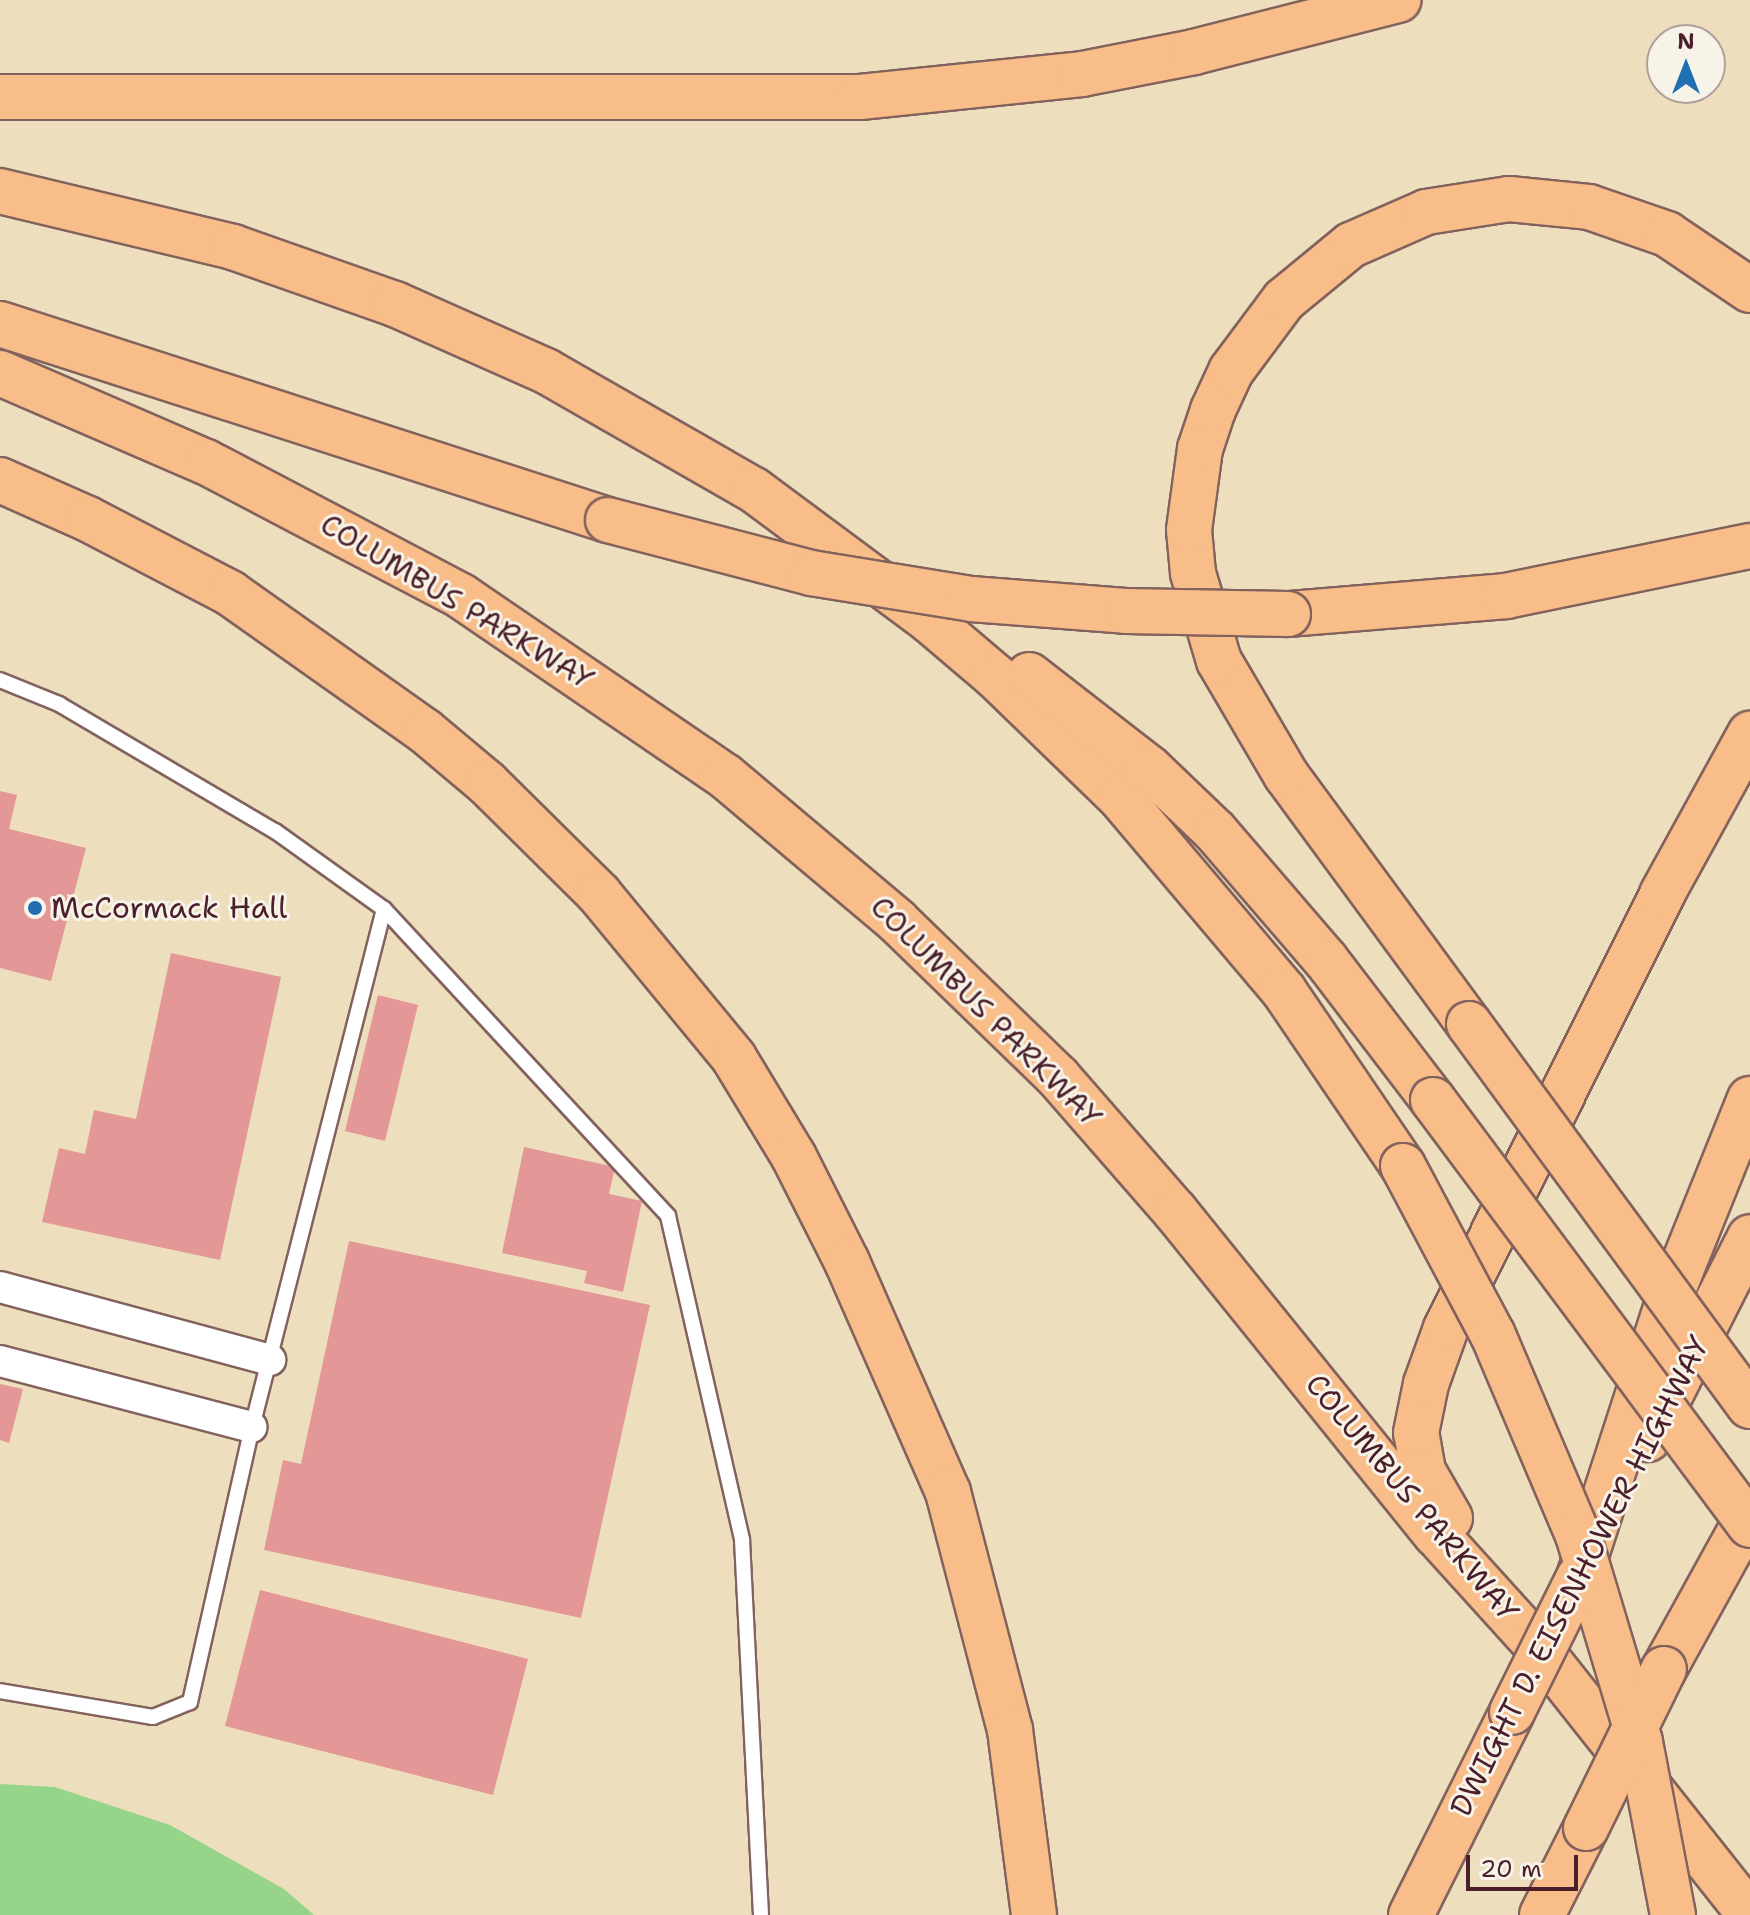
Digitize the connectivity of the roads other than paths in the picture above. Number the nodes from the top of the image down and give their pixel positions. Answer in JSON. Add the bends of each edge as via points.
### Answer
{"nodes":[{"id":1,"x":1398,"y":0,"type":"edge"},
{"id":2,"x":0,"y":97,"type":"edge"},
{"id":3,"x":0,"y":191,"type":"edge"},
{"id":4,"x":1750,"y":290,"type":"edge"},
{"id":5,"x":0,"y":324,"type":"edge"},
{"id":6,"x":0,"y":373,"type":"edge"},
{"id":7,"x":0,"y":480,"type":"edge"},
{"id":8,"x":754,"y":490,"type":"junction"},
{"id":9,"x":1750,"y":546,"type":"edge"},
{"id":10,"x":0,"y":680,"type":"edge"},
{"id":11,"x":1750,"y":734,"type":"edge"},
{"id":12,"x":384,"y":909,"type":"junction"},
{"id":13,"x":1750,"y":1099,"type":"edge"},
{"id":14,"x":1750,"y":1237,"type":"edge"},
{"id":15,"x":0,"y":1287,"type":"edge"},
{"id":16,"x":270,"y":1360,"type":"junction"},
{"id":17,"x":0,"y":1361,"type":"edge"},
{"id":18,"x":1750,"y":1406,"type":"edge"},
{"id":19,"x":252,"y":1427,"type":"junction"},
{"id":20,"x":1750,"y":1513,"type":"edge"},
{"id":21,"x":1750,"y":1525,"type":"edge"},
{"id":22,"x":1579,"y":1577,"type":"junction"},
{"id":23,"x":1533,"y":1641,"type":"junction"},
{"id":24,"x":0,"y":1691,"type":"edge"},
{"id":25,"x":761,"y":1915,"type":"edge"},
{"id":26,"x":1034,"y":1915,"type":"edge"},
{"id":27,"x":1411,"y":1915,"type":"edge"},
{"id":28,"x":1542,"y":1915,"type":"edge"},
{"id":29,"x":1673,"y":1915,"type":"edge"},
{"id":30,"x":1750,"y":1915,"type":"edge"}],
"edges":[{"from":1,"to":2,"type":"highway","via":[[1208,49],[1082,74],[860,97]]},
{"from":3,"to":8,"type":"highway","via":[[233,247],[395,304],[546,371]]},
{"from":4,"to":18,"type":"highway","bridge":true,"via":[[1667,234],[1589,207],[1509,199],[1426,212],[1351,245],[1284,300],[1231,371],[1200,449],[1189,530],[1196,588],[1219,661],[1286,775]]},
{"from":5,"to":9,"type":"highway","bridge":true,"via":[[608,520],[811,573],[971,599],[1126,611],[1288,614],[1432,604],[1640,572]]},
{"from":6,"to":23,"type":"highway","name":"COLUMBUS PARKWAY","via":[[192,456],[461,596],[666,733],[795,833],[952,971],[1067,1087],[1185,1222],[1436,1534]]},
{"from":7,"to":26,"type":"highway","via":[[230,593],[425,731],[487,783],[599,894],[734,1058],[794,1157],[867,1301],[948,1492],[1010,1730]]},
{"from":8,"to":21,"type":"highway","bridge":true,"via":[[1008,659],[1149,768],[1273,895]]},
{"from":8,"to":29,"type":"highway","bridge":true,"via":[[929,620],[1120,797],[1284,991],[1403,1166],[1493,1335],[1578,1535],[1640,1742]]},
{"from":10,"to":12,"type":"lane","via":[[59,704],[275,831]]},
{"from":11,"to":23,"type":"highway","via":[[1486,1240],[1446,1328],[1419,1409],[1418,1452],[1432,1490]]},
{"from":12,"to":16,"type":"lane"},
{"from":12,"to":25,"type":"lane","via":[[668,1216],[742,1540]]},
{"from":13,"to":22,"type":"highway","via":[[1667,1305]]},
{"from":14,"to":22,"type":"highway","name":"DWIGHT D. EISENHOWER HIGHWAY"},
{"from":15,"to":16,"type":"street"},
{"from":16,"to":19,"type":"lane"},
{"from":17,"to":19,"type":"street"},
{"from":19,"to":24,"type":"lane","via":[[190,1702],[153,1717]]},
{"from":20,"to":28,"type":"highway","bridge":true,"via":[[1664,1669]]},
{"from":22,"to":27,"type":"highway","name":"DWIGHT D. EISENHOWER HIGHWAY","bridge":true},
{"from":23,"to":30,"type":"highway","name":"COLUMBUS PARKWAY"}]}
